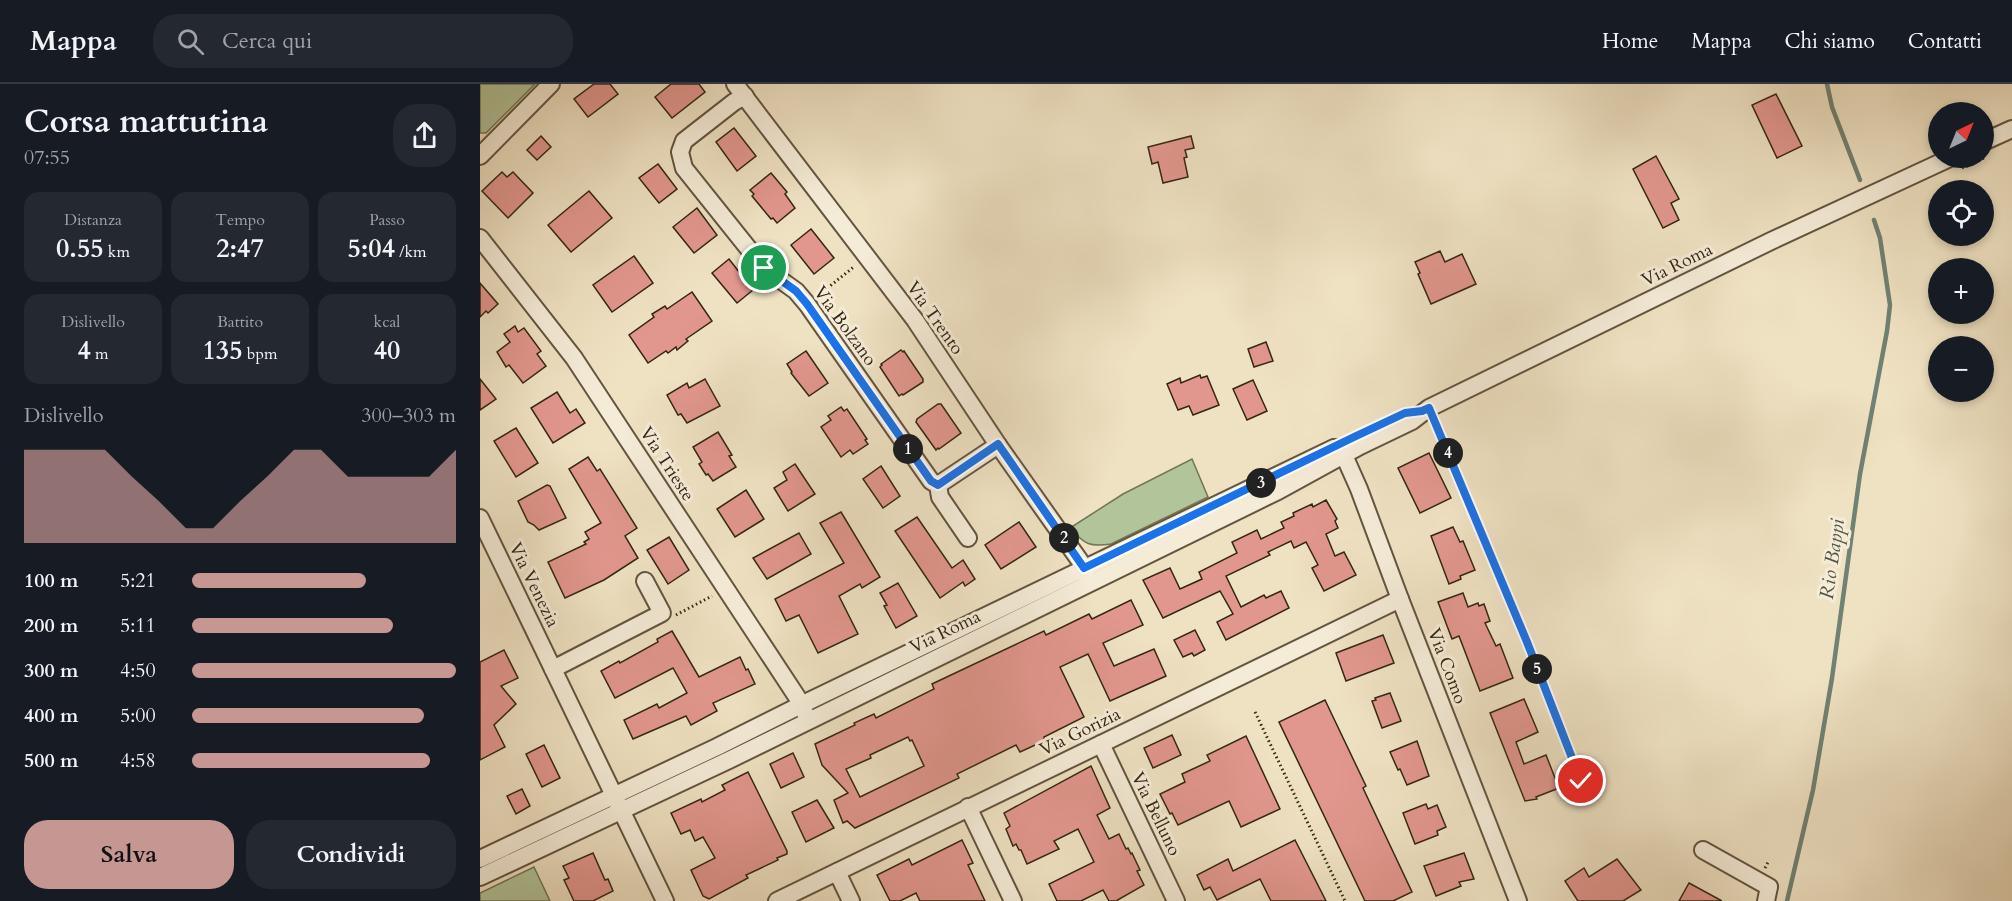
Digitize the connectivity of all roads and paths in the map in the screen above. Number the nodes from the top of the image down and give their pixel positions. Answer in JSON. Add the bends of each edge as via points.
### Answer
{"nodes":[{"id":1,"x":551,"y":84,"type":"edge"},
{"id":2,"x":740,"y":90,"type":"edge"},
{"id":3,"x":2012,"y":129,"type":"edge"},
{"id":4,"x":1994,"y":137,"type":"edge"},
{"id":5,"x":480,"y":156,"type":"edge"},
{"id":6,"x":1928,"y":168,"type":"edge"},
{"id":7,"x":480,"y":238,"type":"edge"},
{"id":8,"x":861,"y":262,"type":"dead end"},
{"id":9,"x":812,"y":299,"type":"dead end"},
{"id":10,"x":1426,"y":409,"type":"junction"},
{"id":11,"x":998,"y":444,"type":"junction"},
{"id":12,"x":1339,"y":452,"type":"junction"},
{"id":13,"x":938,"y":485,"type":"junction"},
{"id":14,"x":480,"y":518,"type":"edge"},
{"id":15,"x":968,"y":538,"type":"dead end"},
{"id":16,"x":1087,"y":575,"type":"junction"},
{"id":17,"x":645,"y":581,"type":"dead end"},
{"id":18,"x":724,"y":588,"type":"junction"},
{"id":19,"x":1400,"y":599,"type":"junction"},
{"id":20,"x":674,"y":615,"type":"dead end"},
{"id":21,"x":554,"y":669,"type":"junction"},
{"id":22,"x":801,"y":705,"type":"junction"},
{"id":23,"x":1255,"y":712,"type":"dead end"},
{"id":24,"x":809,"y":720,"type":"junction"},
{"id":25,"x":1101,"y":744,"type":"junction"},
{"id":26,"x":1587,"y":794,"type":"dead end"},
{"id":27,"x":617,"y":803,"type":"junction"},
{"id":28,"x":968,"y":807,"type":"junction"},
{"id":29,"x":1703,"y":850,"type":"dead end"},
{"id":30,"x":480,"y":859,"type":"edge"},
{"id":31,"x":837,"y":872,"type":"junction"},
{"id":32,"x":480,"y":878,"type":"edge"},
{"id":33,"x":665,"y":901,"type":"edge"},
{"id":34,"x":777,"y":901,"type":"edge"},
{"id":35,"x":851,"y":901,"type":"edge"},
{"id":36,"x":1013,"y":901,"type":"edge"},
{"id":37,"x":1176,"y":901,"type":"edge"},
{"id":38,"x":1346,"y":901,"type":"edge"},
{"id":39,"x":1518,"y":901,"type":"edge"},
{"id":40,"x":1766,"y":901,"type":"edge"}],
"edges":[{"from":1,"to":5,"type":"street"},
{"from":2,"to":11,"type":"street","name":"Via Trento","via":[[915,320]]},
{"from":2,"to":13,"type":"street","name":"Via Bolzano","via":[[734,102],[684,141],[680,152],[684,168],[764,268],[807,304],[931,481]]},
{"from":3,"to":4,"type":"street"},
{"from":6,"to":10,"type":"street","name":"Via Roma","via":[[1771,240]]},
{"from":7,"to":18,"type":"street","name":"Via Trieste","via":[[574,357]]},
{"from":8,"to":9,"type":"path"},
{"from":10,"to":12,"type":"street","name":"Via Roma","via":[[1412,421]]},
{"from":10,"to":26,"type":"path","via":[[1527,642]]},
{"from":11,"to":13,"type":"street"},
{"from":11,"to":16,"type":"street","name":"Via Trento"},
{"from":12,"to":16,"type":"street","name":"Via Roma"},
{"from":12,"to":19,"type":"street","name":"Via Como","via":[[1359,489]]},
{"from":13,"to":15,"type":"street","name":"Via Bolzano","via":[[940,497]]},
{"from":14,"to":21,"type":"street","name":"Via Venezia"},
{"from":16,"to":22,"type":"street","name":"Via Roma"},
{"from":16,"to":24,"type":"street","name":"Via Roma"},
{"from":17,"to":21,"type":"street","via":[[662,613]]},
{"from":18,"to":20,"type":"path"},
{"from":18,"to":22,"type":"street","name":"Via Trieste"},
{"from":19,"to":25,"type":"street","name":"Via Gorizia"},
{"from":19,"to":39,"type":"street","name":"Via Como"},
{"from":21,"to":27,"type":"street","name":"Via Venezia"},
{"from":22,"to":24,"type":"street","name":"Via Trieste"},
{"from":22,"to":27,"type":"street","name":"Via Roma"},
{"from":23,"to":38,"type":"path"},
{"from":24,"to":27,"type":"street","name":"Via Roma"},
{"from":25,"to":28,"type":"street","name":"Via Gorizia"},
{"from":25,"to":37,"type":"street","name":"Via Belluno"},
{"from":27,"to":30,"type":"street","name":"Via Roma"},
{"from":27,"to":32,"type":"street","name":"Via Roma"},
{"from":27,"to":33,"type":"street","name":"Via Venezia"},
{"from":28,"to":31,"type":"street","name":"Via Gorizia"},
{"from":28,"to":36,"type":"street"},
{"from":29,"to":40,"type":"street","via":[[1769,887]]},
{"from":31,"to":34,"type":"street","name":"Via Gorizia"},
{"from":31,"to":35,"type":"street"}]}
